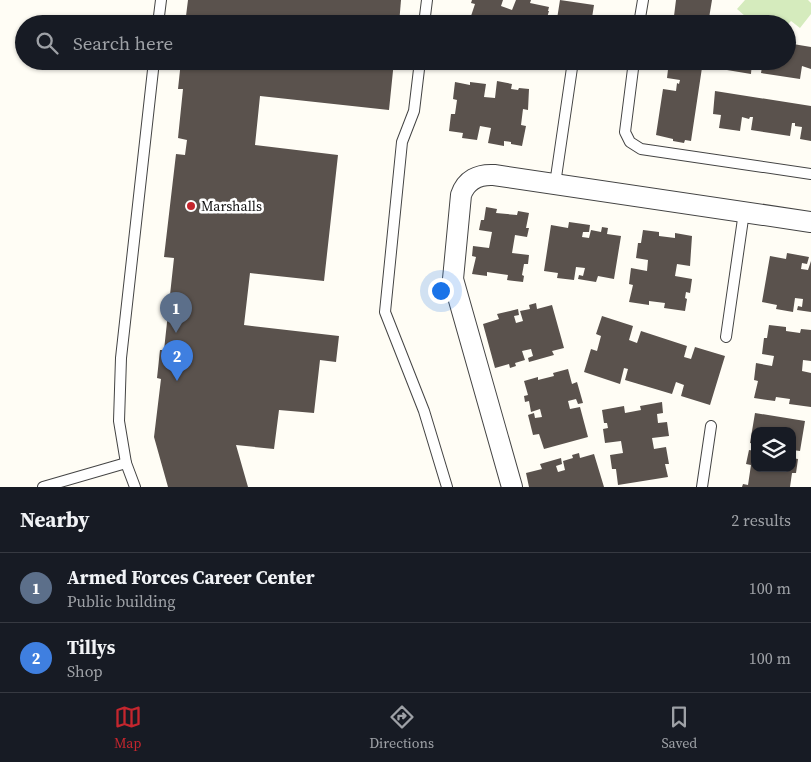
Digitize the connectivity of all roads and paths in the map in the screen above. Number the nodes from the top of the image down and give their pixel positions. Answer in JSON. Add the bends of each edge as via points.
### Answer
{"nodes":[{"id":1,"x":161,"y":0,"type":"edge"},
{"id":2,"x":427,"y":0,"type":"edge"},
{"id":3,"x":643,"y":0,"type":"edge"},
{"id":4,"x":159,"y":15,"type":"edge"},
{"id":5,"x":425,"y":15,"type":"edge"},
{"id":6,"x":641,"y":15,"type":"edge"},
{"id":7,"x":153,"y":70,"type":"edge"},
{"id":8,"x":419,"y":70,"type":"edge"},
{"id":9,"x":571,"y":70,"type":"edge"},
{"id":10,"x":633,"y":70,"type":"edge"},
{"id":11,"x":811,"y":174,"type":"edge"},
{"id":12,"x":555,"y":184,"type":"junction"},
{"id":13,"x":744,"y":212,"type":"junction"},
{"id":14,"x":811,"y":222,"type":"edge"},
{"id":15,"x":726,"y":338,"type":"dead end"},
{"id":16,"x":711,"y":426,"type":"dead end"},
{"id":17,"x":126,"y":463,"type":"junction"},
{"id":18,"x":42,"y":487,"type":"edge"},
{"id":19,"x":135,"y":487,"type":"edge"},
{"id":20,"x":448,"y":487,"type":"edge"},
{"id":21,"x":512,"y":487,"type":"edge"},
{"id":22,"x":702,"y":487,"type":"edge"}],
"edges":[{"from":1,"to":4,"type":"lane"},
{"from":2,"to":5,"type":"lane"},
{"from":3,"to":6,"type":"lane"},
{"from":7,"to":17,"type":"lane","via":[[121,358],[119,420]]},
{"from":8,"to":20,"type":"lane","via":[[414,111],[402,142],[385,312],[424,411]]},
{"from":9,"to":12,"type":"lane"},
{"from":10,"to":11,"type":"lane","via":[[625,126],[627,138],[634,146]]},
{"from":12,"to":13,"type":"street"},
{"from":12,"to":21,"type":"street","via":[[486,174],[469,182],[461,196],[453,279]]},
{"from":13,"to":14,"type":"street"},
{"from":13,"to":15,"type":"lane"},
{"from":16,"to":22,"type":"lane"},
{"from":17,"to":18,"type":"lane"},
{"from":17,"to":19,"type":"lane"}]}
